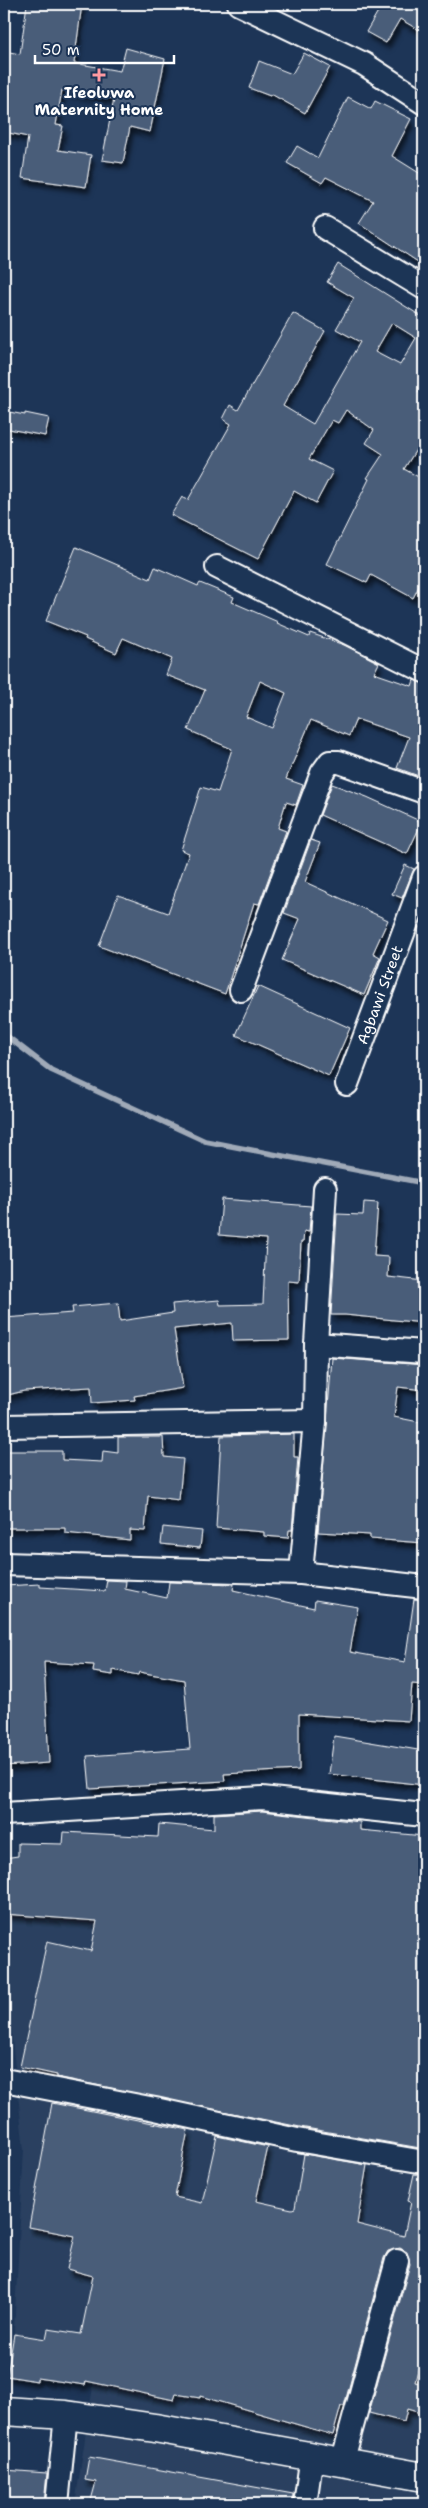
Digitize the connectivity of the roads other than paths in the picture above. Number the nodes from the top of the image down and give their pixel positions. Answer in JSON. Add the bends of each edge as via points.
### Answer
{"nodes":[{"id":1,"x":247,"y":7,"type":"edge"},
{"id":2,"x":424,"y":103,"type":"edge"},
{"id":3,"x":325,"y":228,"type":"dead end"},
{"id":4,"x":424,"y":288,"type":"edge"},
{"id":5,"x":217,"y":567,"type":"dead end"},
{"id":6,"x":424,"y":671,"type":"edge"},
{"id":7,"x":424,"y":792,"type":"edge"},
{"id":8,"x":424,"y":877,"type":"edge"},
{"id":9,"x":241,"y":990,"type":"dead end"},
{"id":10,"x":347,"y":1084,"type":"dead end"},
{"id":11,"x":326,"y":1189,"type":"dead end"},
{"id":12,"x":316,"y":1344,"type":"junction"},
{"id":13,"x":424,"y":1352,"type":"edge"},
{"id":14,"x":314,"y":1421,"type":"junction"},
{"id":15,"x":4,"y":1426,"type":"edge"},
{"id":16,"x":4,"y":1564,"type":"edge"},
{"id":17,"x":301,"y":1573,"type":"junction"},
{"id":18,"x":424,"y":1587,"type":"edge"},
{"id":19,"x":4,"y":1814,"type":"edge"},
{"id":20,"x":424,"y":1816,"type":"edge"},
{"id":21,"x":4,"y":2080,"type":"edge"},
{"id":22,"x":424,"y":2162,"type":"edge"},
{"id":23,"x":397,"y":2261,"type":"dead end"},
{"id":24,"x":4,"y":2411,"type":"edge"},
{"id":25,"x":66,"y":2415,"type":"junction"},
{"id":26,"x":312,"y":2455,"type":"junction"},
{"id":27,"x":342,"y":2462,"type":"junction"},
{"id":28,"x":424,"y":2477,"type":"edge"},
{"id":29,"x":57,"y":2504,"type":"edge"},
{"id":30,"x":305,"y":2504,"type":"edge"}],
"edges":[{"from":1,"to":2,"type":"street","via":[[364,64]]},
{"from":3,"to":4,"type":"street"},
{"from":5,"to":6,"type":"street"},
{"from":7,"to":9,"type":"street","via":[[339,762],[330,762],[322,773]]},
{"from":8,"to":10,"type":"street","name":"Agbawi Street"},
{"from":11,"to":12,"type":"street"},
{"from":12,"to":13,"type":"street"},
{"from":12,"to":14,"type":"street"},
{"from":14,"to":15,"type":"street"},
{"from":14,"to":17,"type":"street"},
{"from":16,"to":17,"type":"street"},
{"from":17,"to":18,"type":"street"},
{"from":19,"to":20,"type":"street","via":[[262,1798]]},
{"from":21,"to":22,"type":"street","via":[[297,2140]]},
{"from":23,"to":27,"type":"street"},
{"from":24,"to":25,"type":"main road"},
{"from":25,"to":26,"type":"main road"},
{"from":25,"to":29,"type":"street"},
{"from":26,"to":27,"type":"main road"},
{"from":26,"to":30,"type":"street"},
{"from":27,"to":28,"type":"main road"}]}
